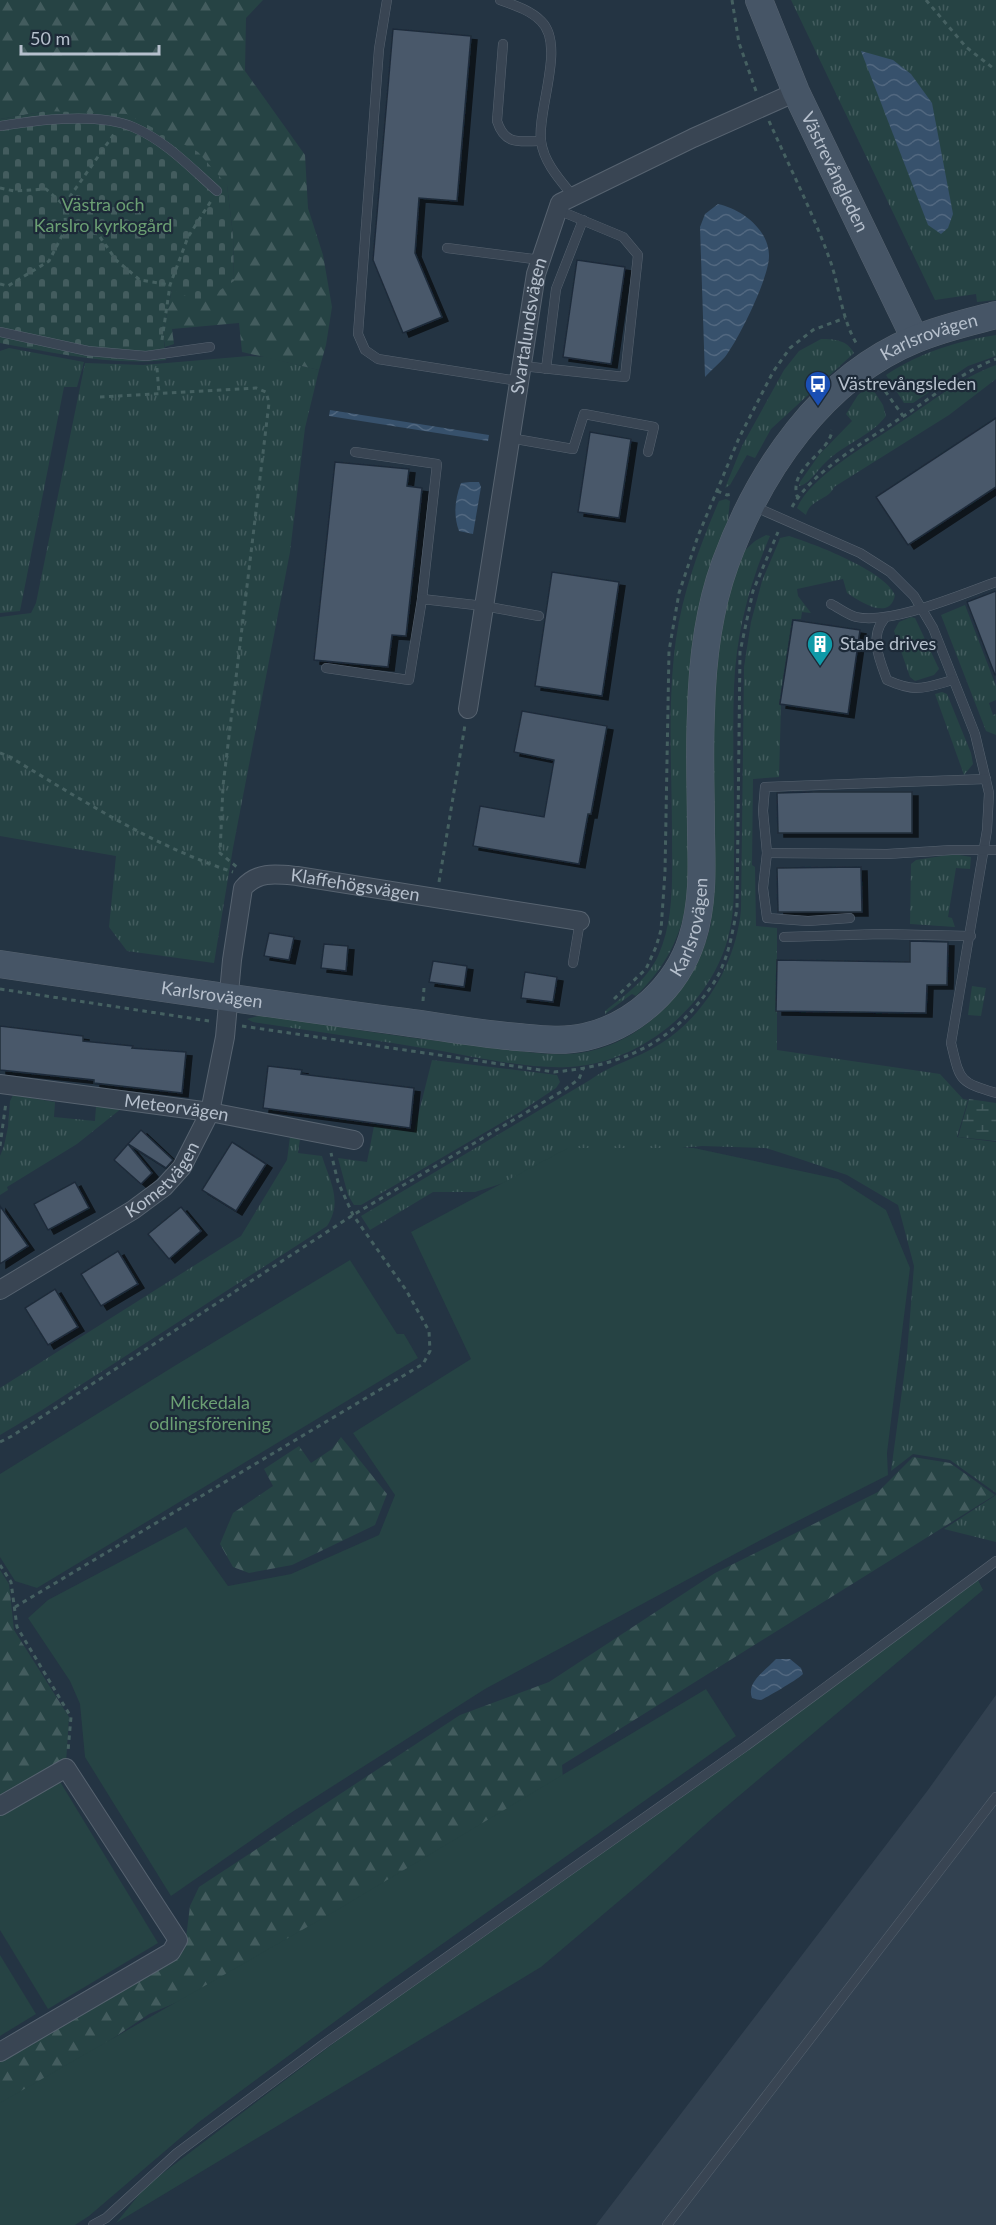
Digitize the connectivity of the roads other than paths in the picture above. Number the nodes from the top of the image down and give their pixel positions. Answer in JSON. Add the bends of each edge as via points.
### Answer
{"nodes":[{"id":1,"x":387,"y":0,"type":"edge"},
{"id":2,"x":500,"y":0,"type":"edge"},
{"id":3,"x":759,"y":0,"type":"edge"},
{"id":4,"x":503,"y":44,"type":"dead end"},
{"id":5,"x":796,"y":92,"type":"junction"},
{"id":6,"x":0,"y":126,"type":"edge"},
{"id":7,"x":541,"y":141,"type":"junction"},
{"id":8,"x":217,"y":191,"type":"road end"},
{"id":9,"x":573,"y":196,"type":"junction"},
{"id":10,"x":558,"y":210,"type":"junction"},
{"id":11,"x":583,"y":220,"type":"junction"},
{"id":12,"x":447,"y":248,"type":"dead end"},
{"id":13,"x":541,"y":260,"type":"junction"},
{"id":14,"x":996,"y":315,"type":"edge"},
{"id":15,"x":0,"y":332,"type":"edge"},
{"id":16,"x":915,"y":339,"type":"junction"},
{"id":17,"x":210,"y":347,"type":"dead end"},
{"id":18,"x":546,"y":369,"type":"junction"},
{"id":19,"x":520,"y":374,"type":"junction"},
{"id":20,"x":510,"y":438,"type":"junction"},
{"id":21,"x":355,"y":452,"type":"dead end"},
{"id":22,"x":648,"y":452,"type":"dead end"},
{"id":23,"x":743,"y":498,"type":"junction"},
{"id":24,"x":996,"y":582,"type":"edge"},
{"id":25,"x":422,"y":599,"type":"junction"},
{"id":26,"x":831,"y":604,"type":"dead end"},
{"id":27,"x":484,"y":606,"type":"junction"},
{"id":28,"x":922,"y":608,"type":"junction"},
{"id":29,"x":539,"y":616,"type":"dead end"},
{"id":30,"x":884,"y":619,"type":"junction"},
{"id":31,"x":326,"y":668,"type":"dead end"},
{"id":32,"x":953,"y":680,"type":"junction"},
{"id":33,"x":468,"y":709,"type":"road end"},
{"id":34,"x":986,"y":779,"type":"junction"},
{"id":35,"x":984,"y":849,"type":"junction"},
{"id":36,"x":996,"y":850,"type":"edge"},
{"id":37,"x":767,"y":853,"type":"junction"},
{"id":38,"x":849,"y":918,"type":"dead end"},
{"id":39,"x":580,"y":921,"type":"joint"},
{"id":40,"x":970,"y":936,"type":"junction"},
{"id":41,"x":784,"y":937,"type":"dead end"},
{"id":42,"x":573,"y":963,"type":"dead end"},
{"id":43,"x":0,"y":964,"type":"edge"},
{"id":44,"x":227,"y":1011,"type":"junction"},
{"id":45,"x":4,"y":1084,"type":"edge"},
{"id":46,"x":996,"y":1093,"type":"edge"},
{"id":47,"x":210,"y":1112,"type":"junction"},
{"id":48,"x":354,"y":1140,"type":"dead end"},
{"id":49,"x":0,"y":1290,"type":"edge"},
{"id":50,"x":996,"y":1562,"type":"edge"},
{"id":51,"x":996,"y":1797,"type":"edge"},
{"id":52,"x":0,"y":1806,"type":"edge"},
{"id":53,"x":0,"y":2052,"type":"edge"},
{"id":54,"x":93,"y":2225,"type":"edge"},
{"id":55,"x":667,"y":2225,"type":"edge"}],
"edges":[{"from":1,"to":19,"type":"lane","via":[[379,49],[358,334],[365,350],[378,359]]},
{"from":2,"to":7,"type":"lane","via":[[521,7],[541,21],[550,34]]},
{"from":3,"to":5,"type":"street","name":"Västrevångleden"},
{"from":4,"to":7,"type":"lane","via":[[497,122],[500,131],[515,141]]},
{"from":5,"to":9,"type":"street","name":"Svartalundsvägen"},
{"from":5,"to":16,"type":"street","name":"Västrevångleden"},
{"from":6,"to":8,"type":"lane","via":[[79,119],[122,123],[170,149]]},
{"from":7,"to":9,"type":"lane","via":[[554,172]]},
{"from":9,"to":10,"type":"street","name":"Svartalundsvägen","via":[[560,203]]},
{"from":10,"to":11,"type":"lane"},
{"from":10,"to":13,"type":"street","name":"Svartalundsvägen"},
{"from":11,"to":18,"type":"lane","via":[[556,289]]},
{"from":11,"to":18,"type":"lane","via":[[623,237],[638,255],[625,378]]},
{"from":12,"to":13,"type":"lane"},
{"from":13,"to":19,"type":"street","name":"Svartalundsvägen"},
{"from":14,"to":16,"type":"street","name":"Karlsrovägen"},
{"from":15,"to":17,"type":"lane","via":[[88,351],[146,356]]},
{"from":16,"to":23,"type":"street","name":"Karlsrovägen","via":[[865,368],[818,407]]},
{"from":18,"to":19,"type":"lane"},
{"from":19,"to":20,"type":"street","name":"Svartalundsvägen"},
{"from":20,"to":22,"type":"lane","via":[[573,449],[584,414],[654,427]]},
{"from":20,"to":27,"type":"street","name":"Svartalundsvägen"},
{"from":21,"to":25,"type":"lane","via":[[437,464]]},
{"from":23,"to":28,"type":"lane","via":[[784,521],[860,553],[890,572]]},
{"from":23,"to":44,"type":"street","name":"Karlsrovägen","via":[[703,665],[702,877],[696,923],[682,964],[659,995],[626,1021],[605,1031],[554,1040]]},
{"from":24,"to":28,"type":"lane"},
{"from":25,"to":27,"type":"lane"},
{"from":25,"to":31,"type":"lane","via":[[409,680]]},
{"from":26,"to":30,"type":"lane","via":[[856,617]]},
{"from":27,"to":29,"type":"lane"},
{"from":27,"to":33,"type":"street","name":"Svartalundsvägen"},
{"from":28,"to":30,"type":"lane"},
{"from":28,"to":32,"type":"lane"},
{"from":30,"to":32,"type":"lane","via":[[876,638],[887,680],[918,689]]},
{"from":32,"to":34,"type":"lane","via":[[975,735]]},
{"from":34,"to":35,"type":"lane","via":[[989,794]]},
{"from":34,"to":37,"type":"lane","via":[[765,787]]},
{"from":35,"to":36,"type":"lane"},
{"from":35,"to":37,"type":"lane","via":[[887,854]]},
{"from":35,"to":40,"type":"lane"},
{"from":37,"to":38,"type":"lane","via":[[763,888],[767,918]]},
{"from":39,"to":42,"type":"lane"},
{"from":39,"to":44,"type":"street","name":"Klaffehögsvägen","via":[[269,874],[250,880],[243,888]]},
{"from":40,"to":41,"type":"lane"},
{"from":40,"to":46,"type":"lane","via":[[951,1043],[959,1076],[970,1086]]},
{"from":43,"to":44,"type":"street","name":"Karlsrovägen"},
{"from":44,"to":47,"type":"street","name":"Kometvägen"},
{"from":45,"to":47,"type":"street","name":"Meteorvägen"},
{"from":47,"to":48,"type":"street","name":"Meteorvägen"},
{"from":47,"to":49,"type":"street","name":"Kometvägen","via":[[182,1167],[164,1186],[133,1210]]},
{"from":50,"to":54,"type":"lane","via":[[746,1746],[307,2056],[177,2153],[106,2218]]},
{"from":51,"to":55,"type":"lane"},
{"from":52,"to":53,"type":"street","via":[[66,1768],[178,1940],[171,1952]]}]}
